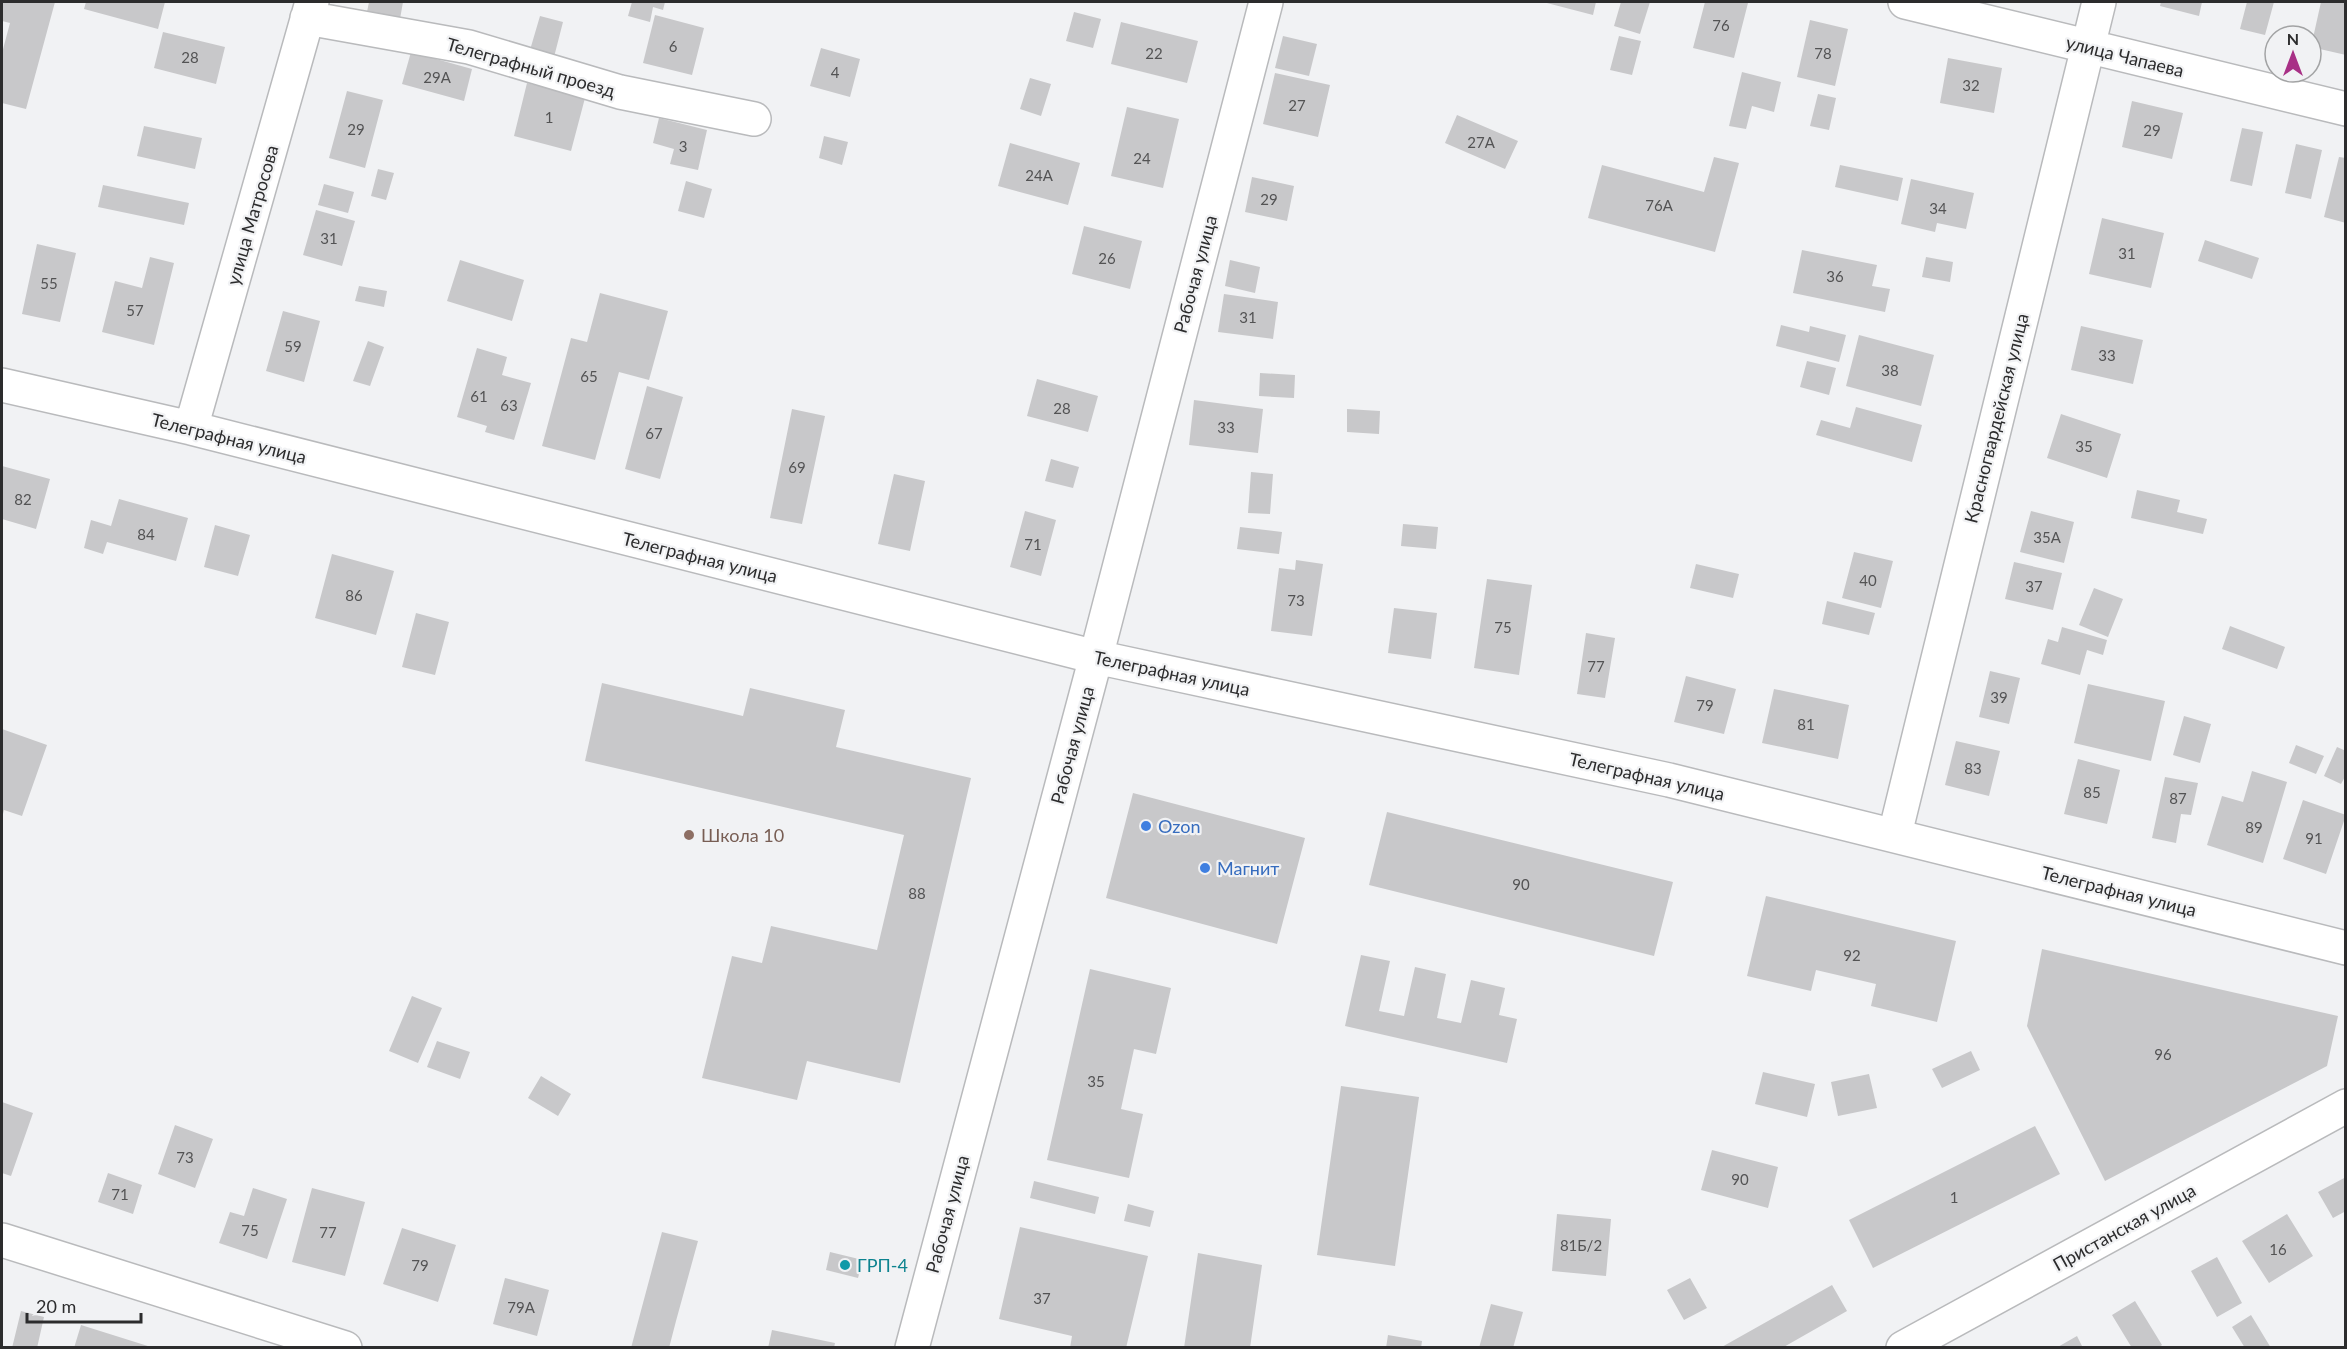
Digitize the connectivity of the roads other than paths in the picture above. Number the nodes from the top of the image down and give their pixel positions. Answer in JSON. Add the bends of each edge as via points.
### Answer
{"nodes":[{"id":1,"x":1266,"y":2,"type":"edge"},
{"id":2,"x":1905,"y":2,"type":"edge"},
{"id":3,"x":2099,"y":2,"type":"edge"},
{"id":4,"x":309,"y":10,"type":"edge"},
{"id":5,"x":2087,"y":47,"type":"junction"},
{"id":6,"x":2346,"y":109,"type":"edge"},
{"id":7,"x":754,"y":119,"type":"dead end"},
{"id":8,"x":2,"y":385,"type":"edge"},
{"id":9,"x":191,"y":428,"type":"junction"},
{"id":10,"x":1095,"y":657,"type":"junction"},
{"id":11,"x":1894,"y":834,"type":"junction"},
{"id":12,"x":2346,"y":948,"type":"edge"},
{"id":13,"x":2346,"y":1106,"type":"edge"},
{"id":14,"x":2,"y":1240,"type":"edge"},
{"id":15,"x":345,"y":1347,"type":"edge"},
{"id":16,"x":912,"y":1347,"type":"edge"},
{"id":17,"x":1904,"y":1347,"type":"edge"}],
"edges":[{"from":1,"to":10,"type":"street","name":"Рабочая улица"},
{"from":2,"to":5,"type":"street","name":"улица Чапаева"},
{"from":3,"to":5,"type":"street","name":"Красногвардейская улица"},
{"from":4,"to":7,"type":"street","name":"Телеграфный проезд","via":[[469,47],[620,93]]},
{"from":4,"to":9,"type":"street","name":"улица Матросова"},
{"from":5,"to":6,"type":"street","name":"улица Чапаева"},
{"from":5,"to":11,"type":"street","name":"Красногвардейская улица"},
{"from":8,"to":9,"type":"street","name":"Телеграфная улица"},
{"from":9,"to":10,"type":"street","name":"Телеграфная улица"},
{"from":10,"to":11,"type":"street","name":"Телеграфная улица","via":[[1669,780]]},
{"from":10,"to":16,"type":"street","name":"Рабочая улица"},
{"from":11,"to":12,"type":"street","name":"Телеграфная улица"},
{"from":13,"to":17,"type":"street","name":"Пристанская улица"},
{"from":14,"to":15,"type":"street"}]}
